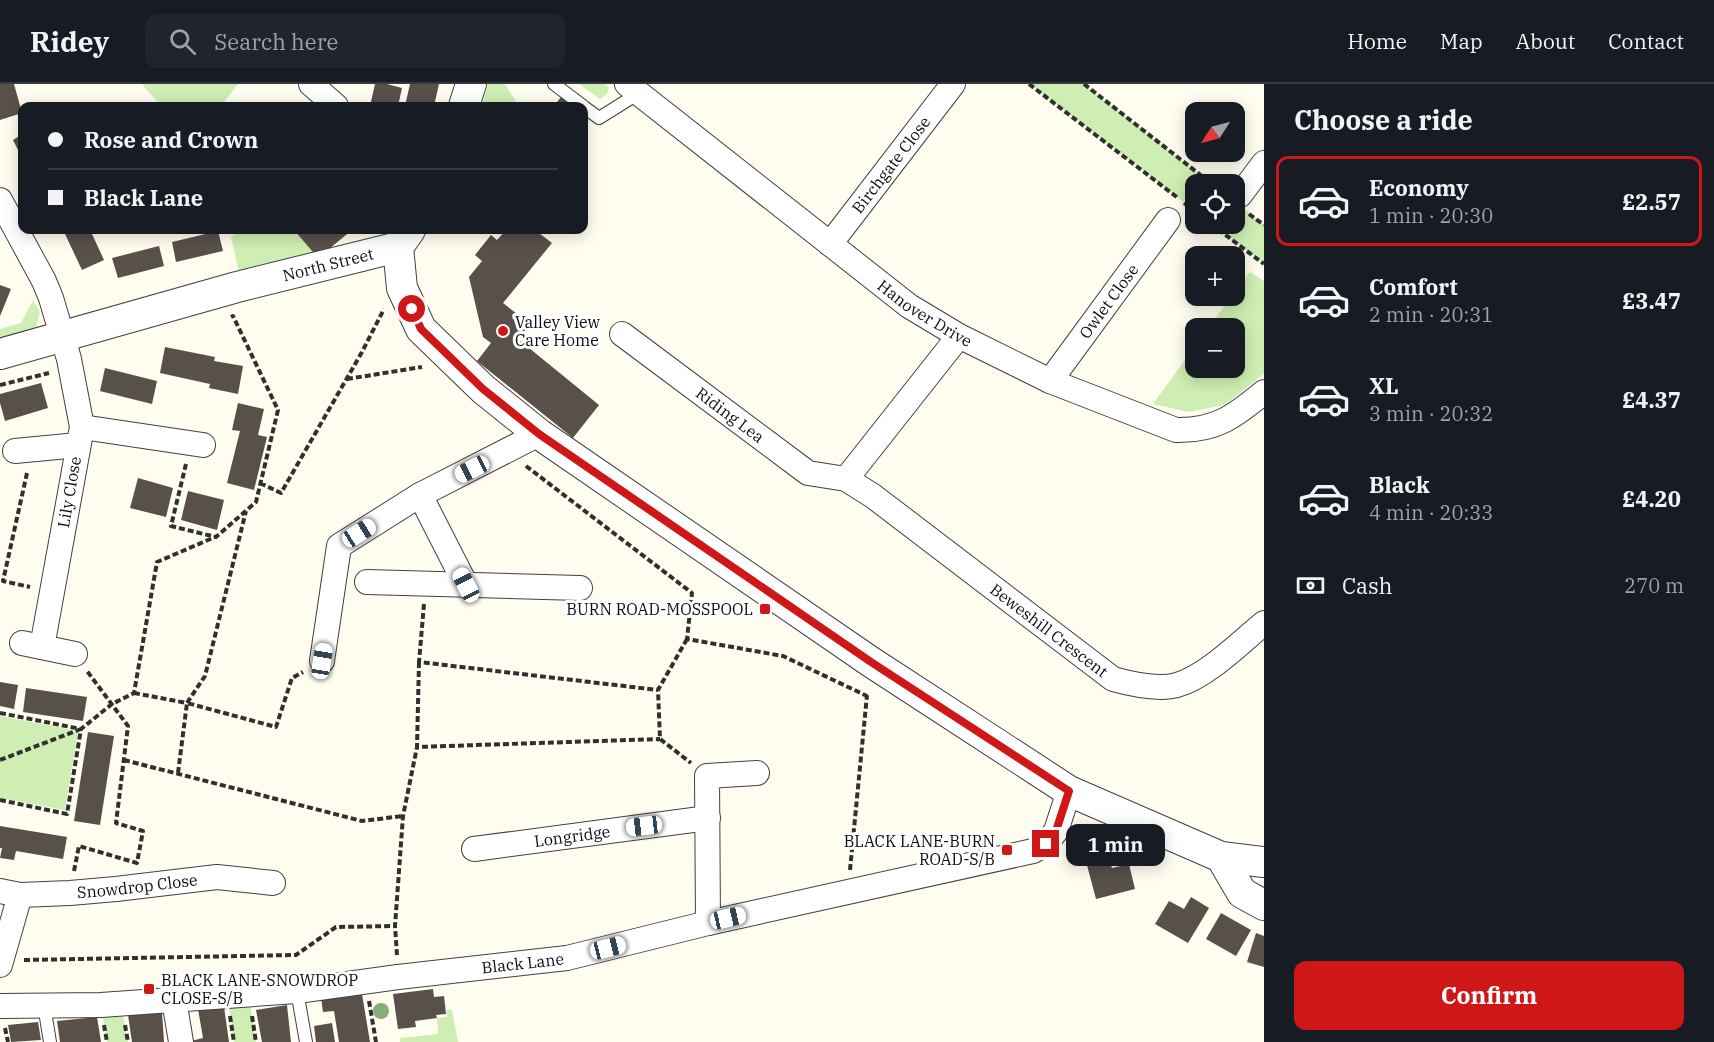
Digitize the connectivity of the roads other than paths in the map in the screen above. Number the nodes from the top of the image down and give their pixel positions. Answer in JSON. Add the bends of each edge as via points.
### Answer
{"nodes":[{"id":1,"x":311,"y":84,"type":"edge"},
{"id":2,"x":471,"y":84,"type":"edge"},
{"id":3,"x":554,"y":84,"type":"edge"},
{"id":4,"x":953,"y":84,"type":"edge"},
{"id":5,"x":633,"y":88,"type":"edge"},
{"id":6,"x":331,"y":102,"type":"edge"},
{"id":7,"x":465,"y":102,"type":"edge"},
{"id":8,"x":577,"y":102,"type":"edge"},
{"id":9,"x":588,"y":111,"type":"edge"},
{"id":10,"x":1264,"y":163,"type":"edge"},
{"id":11,"x":1245,"y":188,"type":"edge"},
{"id":12,"x":0,"y":201,"type":"edge"},
{"id":13,"x":1168,"y":220,"type":"dead end"},
{"id":14,"x":7,"y":225,"type":"edge"},
{"id":15,"x":404,"y":238,"type":"edge"},
{"id":16,"x":830,"y":244,"type":"junction"},
{"id":17,"x":622,"y":334,"type":"dead end"},
{"id":18,"x":959,"y":336,"type":"junction"},
{"id":19,"x":64,"y":337,"type":"junction"},
{"id":20,"x":0,"y":354,"type":"edge"},
{"id":21,"x":1050,"y":381,"type":"junction"},
{"id":22,"x":1264,"y":392,"type":"edge"},
{"id":23,"x":539,"y":434,"type":"junction"},
{"id":24,"x":80,"y":436,"type":"junction"},
{"id":25,"x":197,"y":444,"type":"road end"},
{"id":26,"x":23,"y":451,"type":"road end"},
{"id":27,"x":846,"y":479,"type":"junction"},
{"id":28,"x":420,"y":495,"type":"junction"},
{"id":29,"x":367,"y":582,"type":"dead end"},
{"id":30,"x":466,"y":585,"type":"junction"},
{"id":31,"x":580,"y":588,"type":"dead end"},
{"id":32,"x":1264,"y":623,"type":"edge"},
{"id":33,"x":75,"y":654,"type":"road end"},
{"id":34,"x":322,"y":661,"type":"road end"},
{"id":35,"x":757,"y":773,"type":"dead end"},
{"id":36,"x":1069,"y":791,"type":"junction"},
{"id":37,"x":708,"y":818,"type":"junction"},
{"id":38,"x":474,"y":849,"type":"dead end"},
{"id":39,"x":1221,"y":856,"type":"junction"},
{"id":40,"x":1264,"y":862,"type":"edge"},
{"id":41,"x":273,"y":883,"type":"dead end"},
{"id":42,"x":10,"y":893,"type":"edge"},
{"id":43,"x":1264,"y":905,"type":"edge"},
{"id":44,"x":708,"y":923,"type":"junction"},
{"id":45,"x":1,"y":963,"type":"edge"},
{"id":46,"x":297,"y":991,"type":"junction"},
{"id":47,"x":174,"y":1000,"type":"junction"},
{"id":48,"x":44,"y":1005,"type":"junction"},
{"id":49,"x":2,"y":1015,"type":"edge"},
{"id":50,"x":50,"y":1042,"type":"edge"},
{"id":51,"x":181,"y":1042,"type":"edge"},
{"id":52,"x":306,"y":1042,"type":"edge"}],
"edges":[{"from":1,"to":6,"type":"street"},
{"from":2,"to":7,"type":"street"},
{"from":3,"to":8,"type":"lane"},
{"from":4,"to":16,"type":"street","name":"Birchgate Close"},
{"from":5,"to":9,"type":"lane","via":[[598,118]]},
{"from":5,"to":16,"type":"street","name":"Hanover Drive"},
{"from":10,"to":11,"type":"street"},
{"from":12,"to":14,"type":"street","name":"Lily Close"},
{"from":13,"to":21,"type":"street","name":"Owlet Close"},
{"from":14,"to":19,"type":"street","name":"Lily Close","via":[[44,281]]},
{"from":15,"to":19,"type":"street","name":"North Street"},
{"from":15,"to":23,"type":"street","via":[[402,288],[421,329],[483,389]]},
{"from":16,"to":18,"type":"street","name":"Hanover Drive","via":[[909,306]]},
{"from":17,"to":27,"type":"street","name":"Riding Lea","via":[[808,473]]},
{"from":18,"to":21,"type":"street","name":"Hanover Drive"},
{"from":18,"to":27,"type":"street"},
{"from":19,"to":20,"type":"street"},
{"from":19,"to":24,"type":"street","name":"Lily Close"},
{"from":21,"to":22,"type":"street","name":"Hanover Drive","via":[[1176,430],[1223,422]]},
{"from":23,"to":28,"type":"street"},
{"from":23,"to":36,"type":"street","via":[[871,662]]},
{"from":24,"to":25,"type":"street"},
{"from":24,"to":26,"type":"street"},
{"from":24,"to":33,"type":"street","name":"Lily Close","via":[[51,591],[32,645]]},
{"from":27,"to":32,"type":"street","name":"Beweshill Crescent","via":[[1113,679],[1138,686],[1176,685],[1207,670]]},
{"from":28,"to":30,"type":"street"},
{"from":28,"to":34,"type":"street","via":[[339,546]]},
{"from":29,"to":30,"type":"street"},
{"from":30,"to":31,"type":"street"},
{"from":35,"to":37,"type":"street","via":[[707,776]]},
{"from":36,"to":39,"type":"street"},
{"from":36,"to":44,"type":"street","name":"Black Lane","via":[[1056,831],[1046,844],[1033,851]]},
{"from":37,"to":38,"type":"street","name":"Longridge"},
{"from":37,"to":44,"type":"street"},
{"from":39,"to":40,"type":"street"},
{"from":39,"to":43,"type":"street","via":[[1242,892]]},
{"from":41,"to":42,"type":"street","name":"Snowdrop Close","via":[[217,877],[116,890]]},
{"from":42,"to":45,"type":"street"},
{"from":44,"to":46,"type":"street","name":"Black Lane","via":[[567,958]]},
{"from":46,"to":47,"type":"street","name":"Black Lane"},
{"from":46,"to":52,"type":"lane"},
{"from":47,"to":48,"type":"street","name":"Black Lane"},
{"from":47,"to":51,"type":"street"},
{"from":48,"to":49,"type":"street","name":"Black Lane"},
{"from":48,"to":50,"type":"lane"}]}
